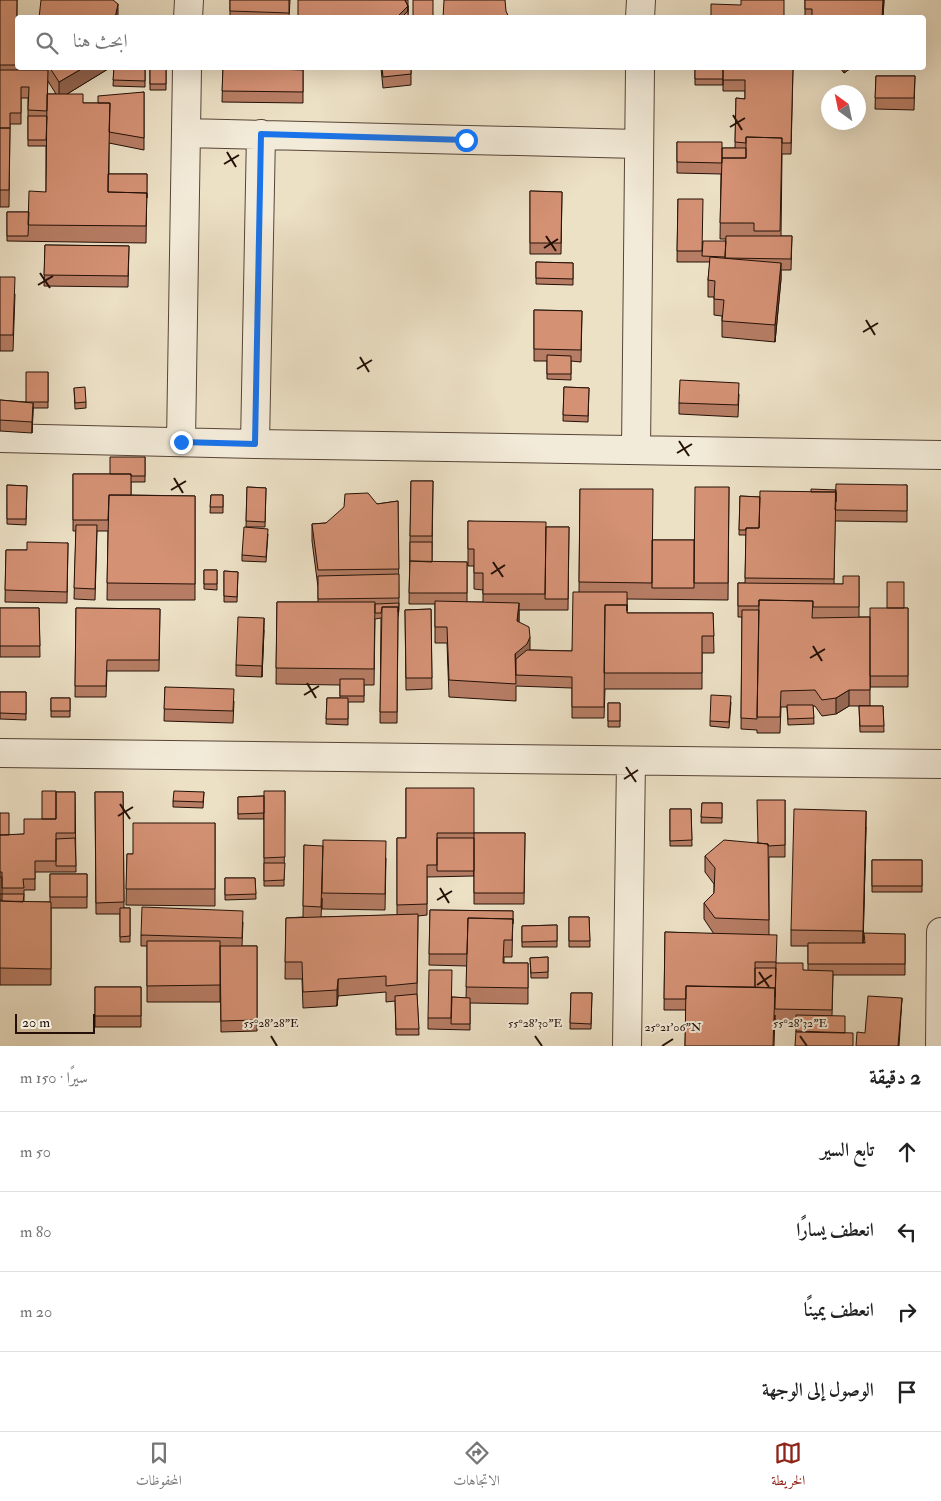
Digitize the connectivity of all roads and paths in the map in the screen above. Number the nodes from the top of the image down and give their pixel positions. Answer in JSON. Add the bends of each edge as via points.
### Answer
{"nodes":[{"id":1,"x":188,"y":0,"type":"edge"},
{"id":2,"x":641,"y":0,"type":"edge"},
{"id":3,"x":188,"y":15,"type":"edge"},
{"id":4,"x":640,"y":15,"type":"edge"},
{"id":5,"x":187,"y":70,"type":"edge"},
{"id":6,"x":640,"y":70,"type":"edge"},
{"id":7,"x":186,"y":133,"type":"junction"},
{"id":8,"x":261,"y":134,"type":"junction"},
{"id":9,"x":638,"y":144,"type":"junction"},
{"id":10,"x":0,"y":438,"type":"edge"},
{"id":11,"x":181,"y":442,"type":"junction"},
{"id":12,"x":255,"y":444,"type":"junction"},
{"id":13,"x":636,"y":450,"type":"junction"},
{"id":14,"x":941,"y":455,"type":"edge"},
{"id":15,"x":0,"y":753,"type":"edge"},
{"id":16,"x":631,"y":761,"type":"junction"},
{"id":17,"x":941,"y":764,"type":"edge"},
{"id":18,"x":941,"y":932,"type":"edge"},
{"id":19,"x":627,"y":1046,"type":"edge"},
{"id":20,"x":940,"y":1046,"type":"edge"}],
"edges":[{"from":1,"to":3,"type":"street"},
{"from":2,"to":4,"type":"street"},
{"from":5,"to":7,"type":"street"},
{"from":6,"to":9,"type":"street"},
{"from":7,"to":8,"type":"street"},
{"from":7,"to":11,"type":"street"},
{"from":8,"to":9,"type":"street"},
{"from":8,"to":12,"type":"street"},
{"from":9,"to":13,"type":"street"},
{"from":10,"to":11,"type":"street"},
{"from":11,"to":12,"type":"street"},
{"from":12,"to":13,"type":"street"},
{"from":13,"to":14,"type":"street"},
{"from":15,"to":16,"type":"street"},
{"from":16,"to":17,"type":"street"},
{"from":16,"to":19,"type":"street"},
{"from":18,"to":20,"type":"street"}]}
